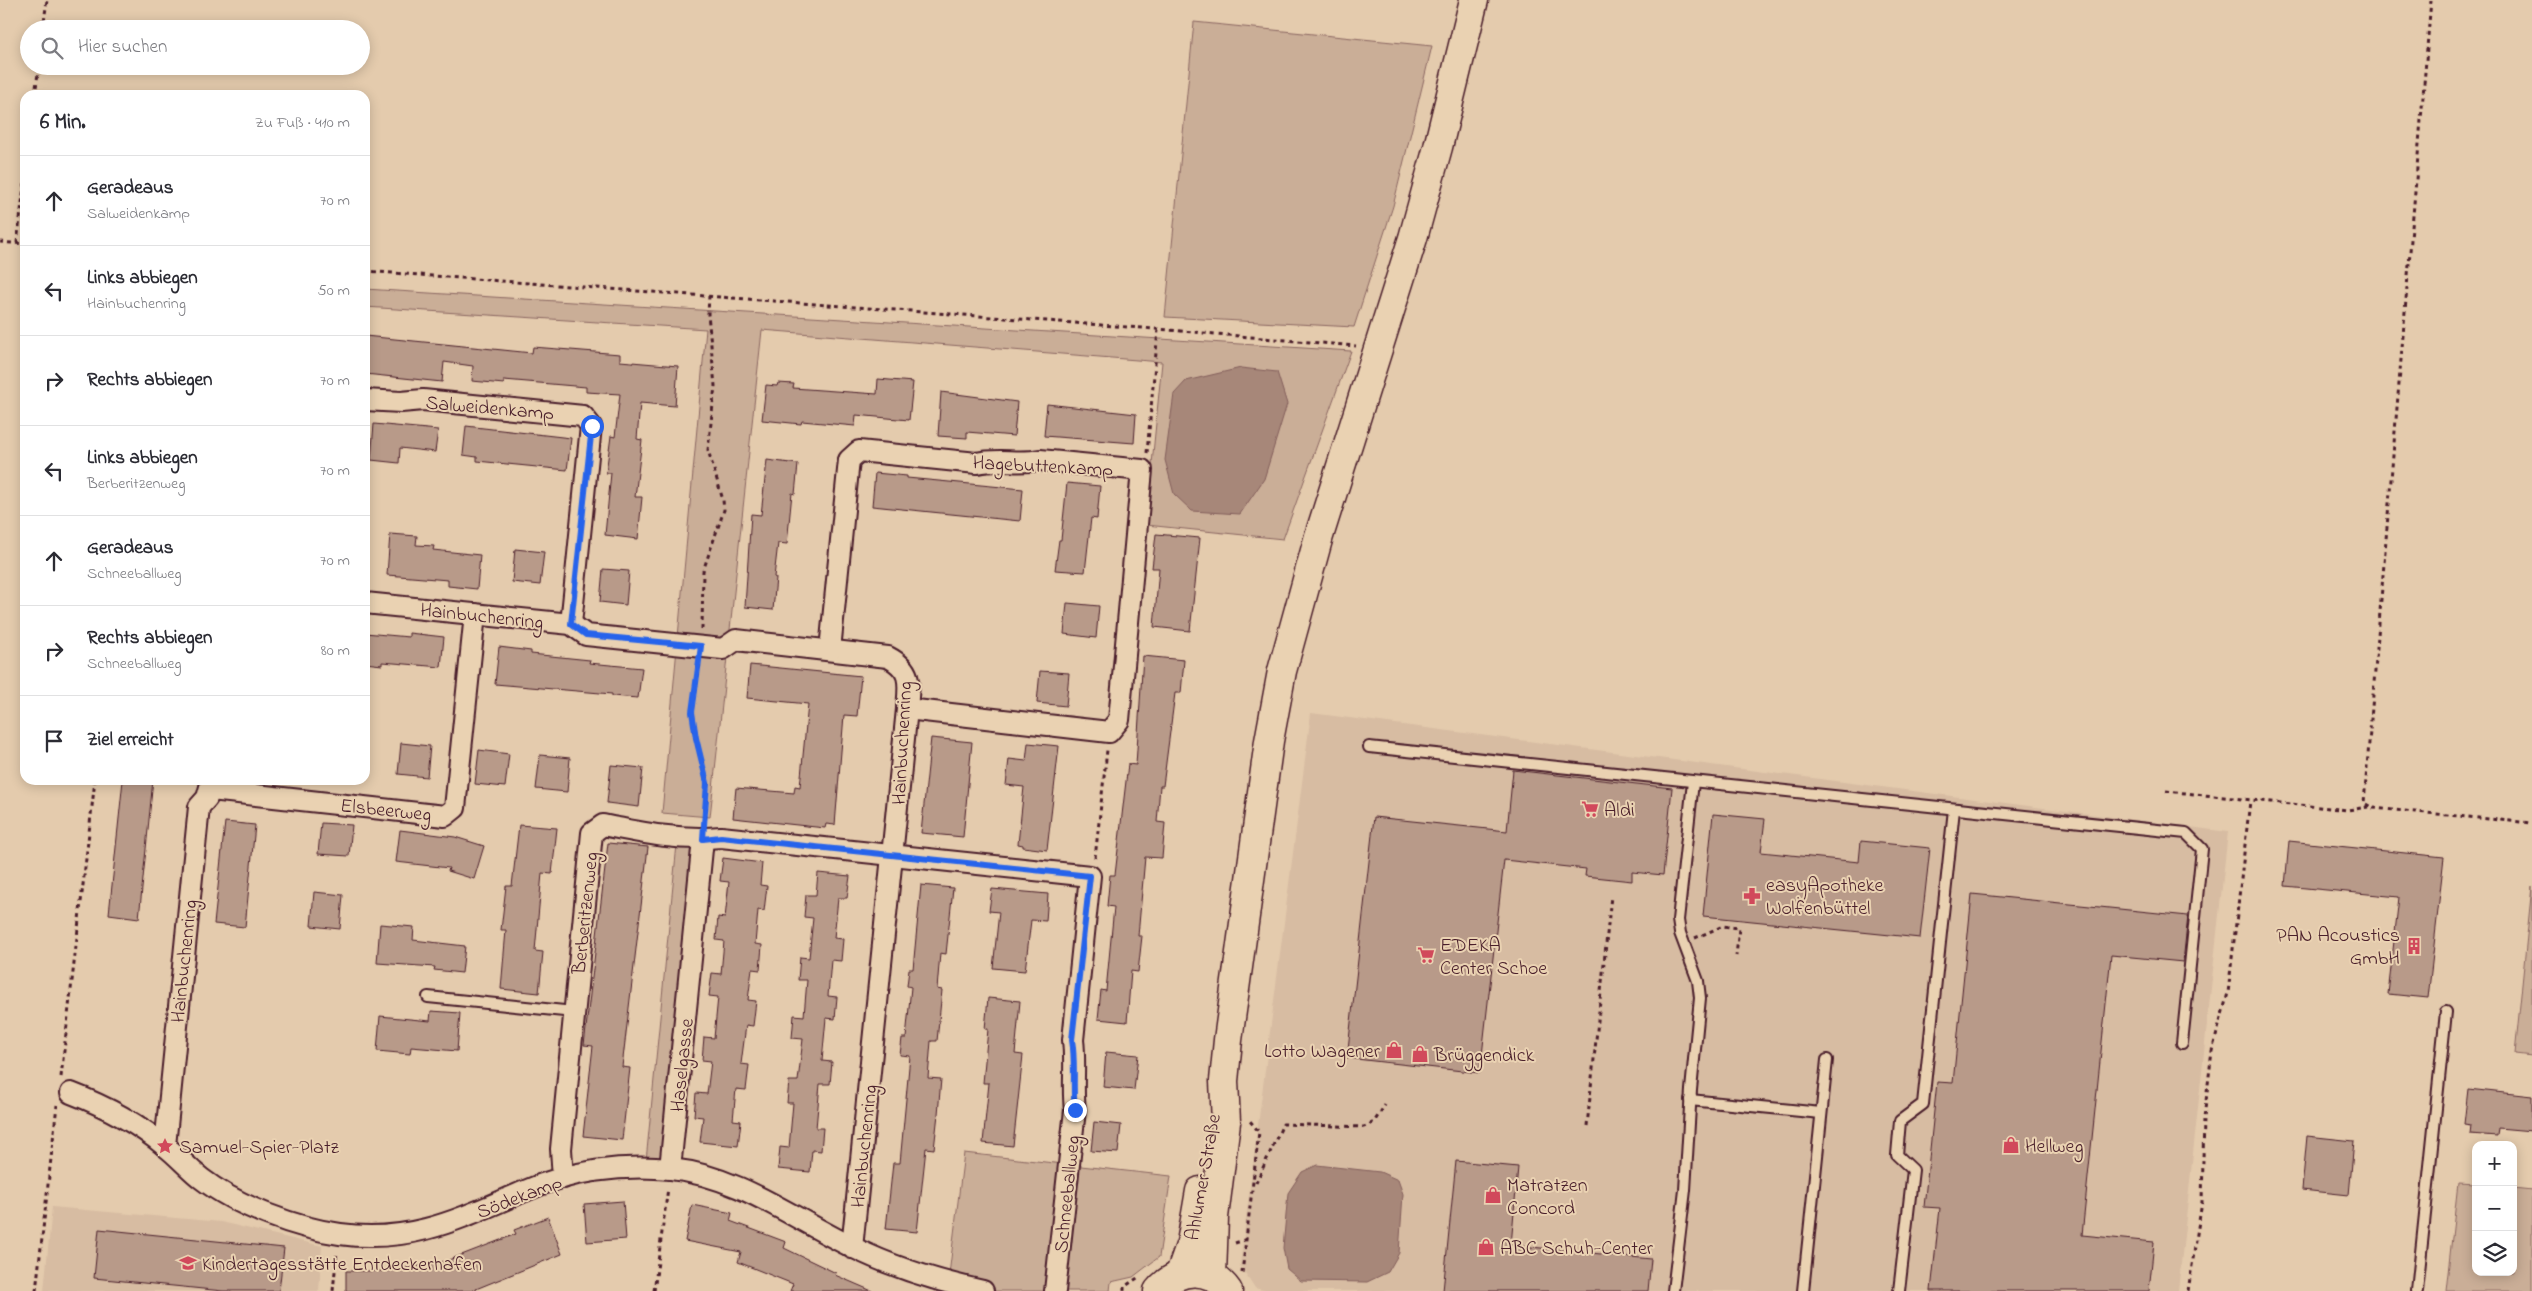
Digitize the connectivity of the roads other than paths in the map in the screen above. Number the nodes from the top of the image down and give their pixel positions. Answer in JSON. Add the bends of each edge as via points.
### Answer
{"nodes":[{"id":1,"x":1474,"y":0,"type":"edge"},
{"id":2,"x":370,"y":400,"type":"edge"},
{"id":3,"x":370,"y":604,"type":"edge"},
{"id":4,"x":475,"y":614,"type":"junction"},
{"id":5,"x":571,"y":624,"type":"junction"},
{"id":6,"x":830,"y":650,"type":"junction"},
{"id":7,"x":907,"y":709,"type":"junction"},
{"id":8,"x":1369,"y":748,"type":"dead end"},
{"id":9,"x":1693,"y":782,"type":"junction"},
{"id":10,"x":211,"y":785,"type":"edge"},
{"id":11,"x":1954,"y":810,"type":"junction"},
{"id":12,"x":703,"y":839,"type":"junction"},
{"id":13,"x":894,"y":856,"type":"junction"},
{"id":14,"x":428,"y":997,"type":"dead end"},
{"id":15,"x":574,"y":1012,"type":"junction"},
{"id":16,"x":2446,"y":1012,"type":"dead end"},
{"id":17,"x":2182,"y":1042,"type":"dead end"},
{"id":18,"x":1827,"y":1060,"type":"dead end"},
{"id":19,"x":1224,"y":1080,"type":"junction"},
{"id":20,"x":63,"y":1091,"type":"road end"},
{"id":21,"x":1690,"y":1100,"type":"junction"},
{"id":22,"x":1821,"y":1113,"type":"junction"},
{"id":23,"x":165,"y":1146,"type":"junction"},
{"id":24,"x":670,"y":1169,"type":"junction"},
{"id":25,"x":563,"y":1178,"type":"junction"},
{"id":26,"x":852,"y":1248,"type":"junction"},
{"id":27,"x":1180,"y":1274,"type":"junction"},
{"id":28,"x":1227,"y":1280,"type":"edge"},
{"id":29,"x":983,"y":1291,"type":"edge"},
{"id":30,"x":1055,"y":1291,"type":"edge"},
{"id":31,"x":1158,"y":1291,"type":"edge"},
{"id":32,"x":1673,"y":1291,"type":"edge"},
{"id":33,"x":1803,"y":1291,"type":"edge"},
{"id":34,"x":1900,"y":1291,"type":"edge"},
{"id":35,"x":2417,"y":1291,"type":"edge"}],
"edges":[{"from":1,"to":19,"type":"main road","name":"Ahlumer Straße","via":[[1438,147],[1319,536],[1282,671],[1236,970]]},
{"from":2,"to":5,"type":"street","name":"Salweidenkamp","via":[[423,400],[583,416],[592,426]]},
{"from":3,"to":4,"type":"street","name":"Hainbuchenring"},
{"from":4,"to":5,"type":"street","name":"Hainbuchenring"},
{"from":4,"to":10,"type":"street","name":"Elsbeerweg","via":[[455,808],[445,816]]},
{"from":5,"to":6,"type":"street","name":"Hainbuchenring","via":[[586,635],[723,648],[736,640]]},
{"from":6,"to":7,"type":"street","name":"Hainbuchenring","via":[[888,657],[901,664],[908,687]]},
{"from":6,"to":7,"type":"street","name":"Hagebuttenkamp","via":[[849,460],[859,451],[977,463],[1040,460],[1142,470],[1119,720],[1109,732]]},
{"from":7,"to":13,"type":"street","name":"Hainbuchenring"},
{"from":8,"to":9,"type":"lane"},
{"from":9,"to":11,"type":"lane"},
{"from":9,"to":21,"type":"lane","via":[[1678,920],[1698,981],[1700,998]]},
{"from":10,"to":23,"type":"street","name":"Hainbuchenring","via":[[207,798],[199,807]]},
{"from":11,"to":17,"type":"lane","via":[[2186,833],[2202,849]]},
{"from":11,"to":34,"type":"lane","via":[[1923,1104],[1900,1121],[1897,1155],[1913,1170]]},
{"from":12,"to":13,"type":"street","name":"Berberitzenweg","via":[[721,837]]},
{"from":12,"to":15,"type":"street","name":"Berberitzenweg","via":[[603,825],[592,833]]},
{"from":12,"to":24,"type":"street","name":"Haselgasse"},
{"from":13,"to":26,"type":"street","name":"Hainbuchenring"},
{"from":13,"to":30,"type":"street","name":"Schneeballweg","via":[[1090,876],[1072,1040],[1075,1110]]},
{"from":14,"to":15,"type":"lane"},
{"from":15,"to":25,"type":"street","name":"Berberitzenweg","via":[[561,1149]]},
{"from":16,"to":35,"type":"lane"},
{"from":18,"to":22,"type":"lane"},
{"from":19,"to":27,"type":"main road","name":"Ahlumer Straße","via":[[1212,1110],[1195,1226]]},
{"from":19,"to":28,"type":"main road","name":"Ahlumer Straße","via":[[1227,1116],[1214,1217]]},
{"from":20,"to":23,"type":"street","name":"Södekamp","via":[[101,1104],[128,1118]]},
{"from":21,"to":22,"type":"lane"},
{"from":21,"to":32,"type":"lane","via":[[1685,1190]]},
{"from":22,"to":33,"type":"lane"},
{"from":23,"to":25,"type":"street","name":"Södekamp","via":[[203,1180],[236,1200],[276,1217],[338,1234],[369,1237],[399,1236],[432,1228]]},
{"from":24,"to":25,"type":"street","name":"Södekamp","via":[[608,1170]]},
{"from":24,"to":26,"type":"street","name":"Södekamp","via":[[709,1176],[748,1191]]},
{"from":26,"to":29,"type":"street","name":"Södekamp","via":[[921,1275]]},
{"from":27,"to":28,"type":"main road","via":[[1196,1272]]},
{"from":27,"to":31,"type":"main road"}]}
